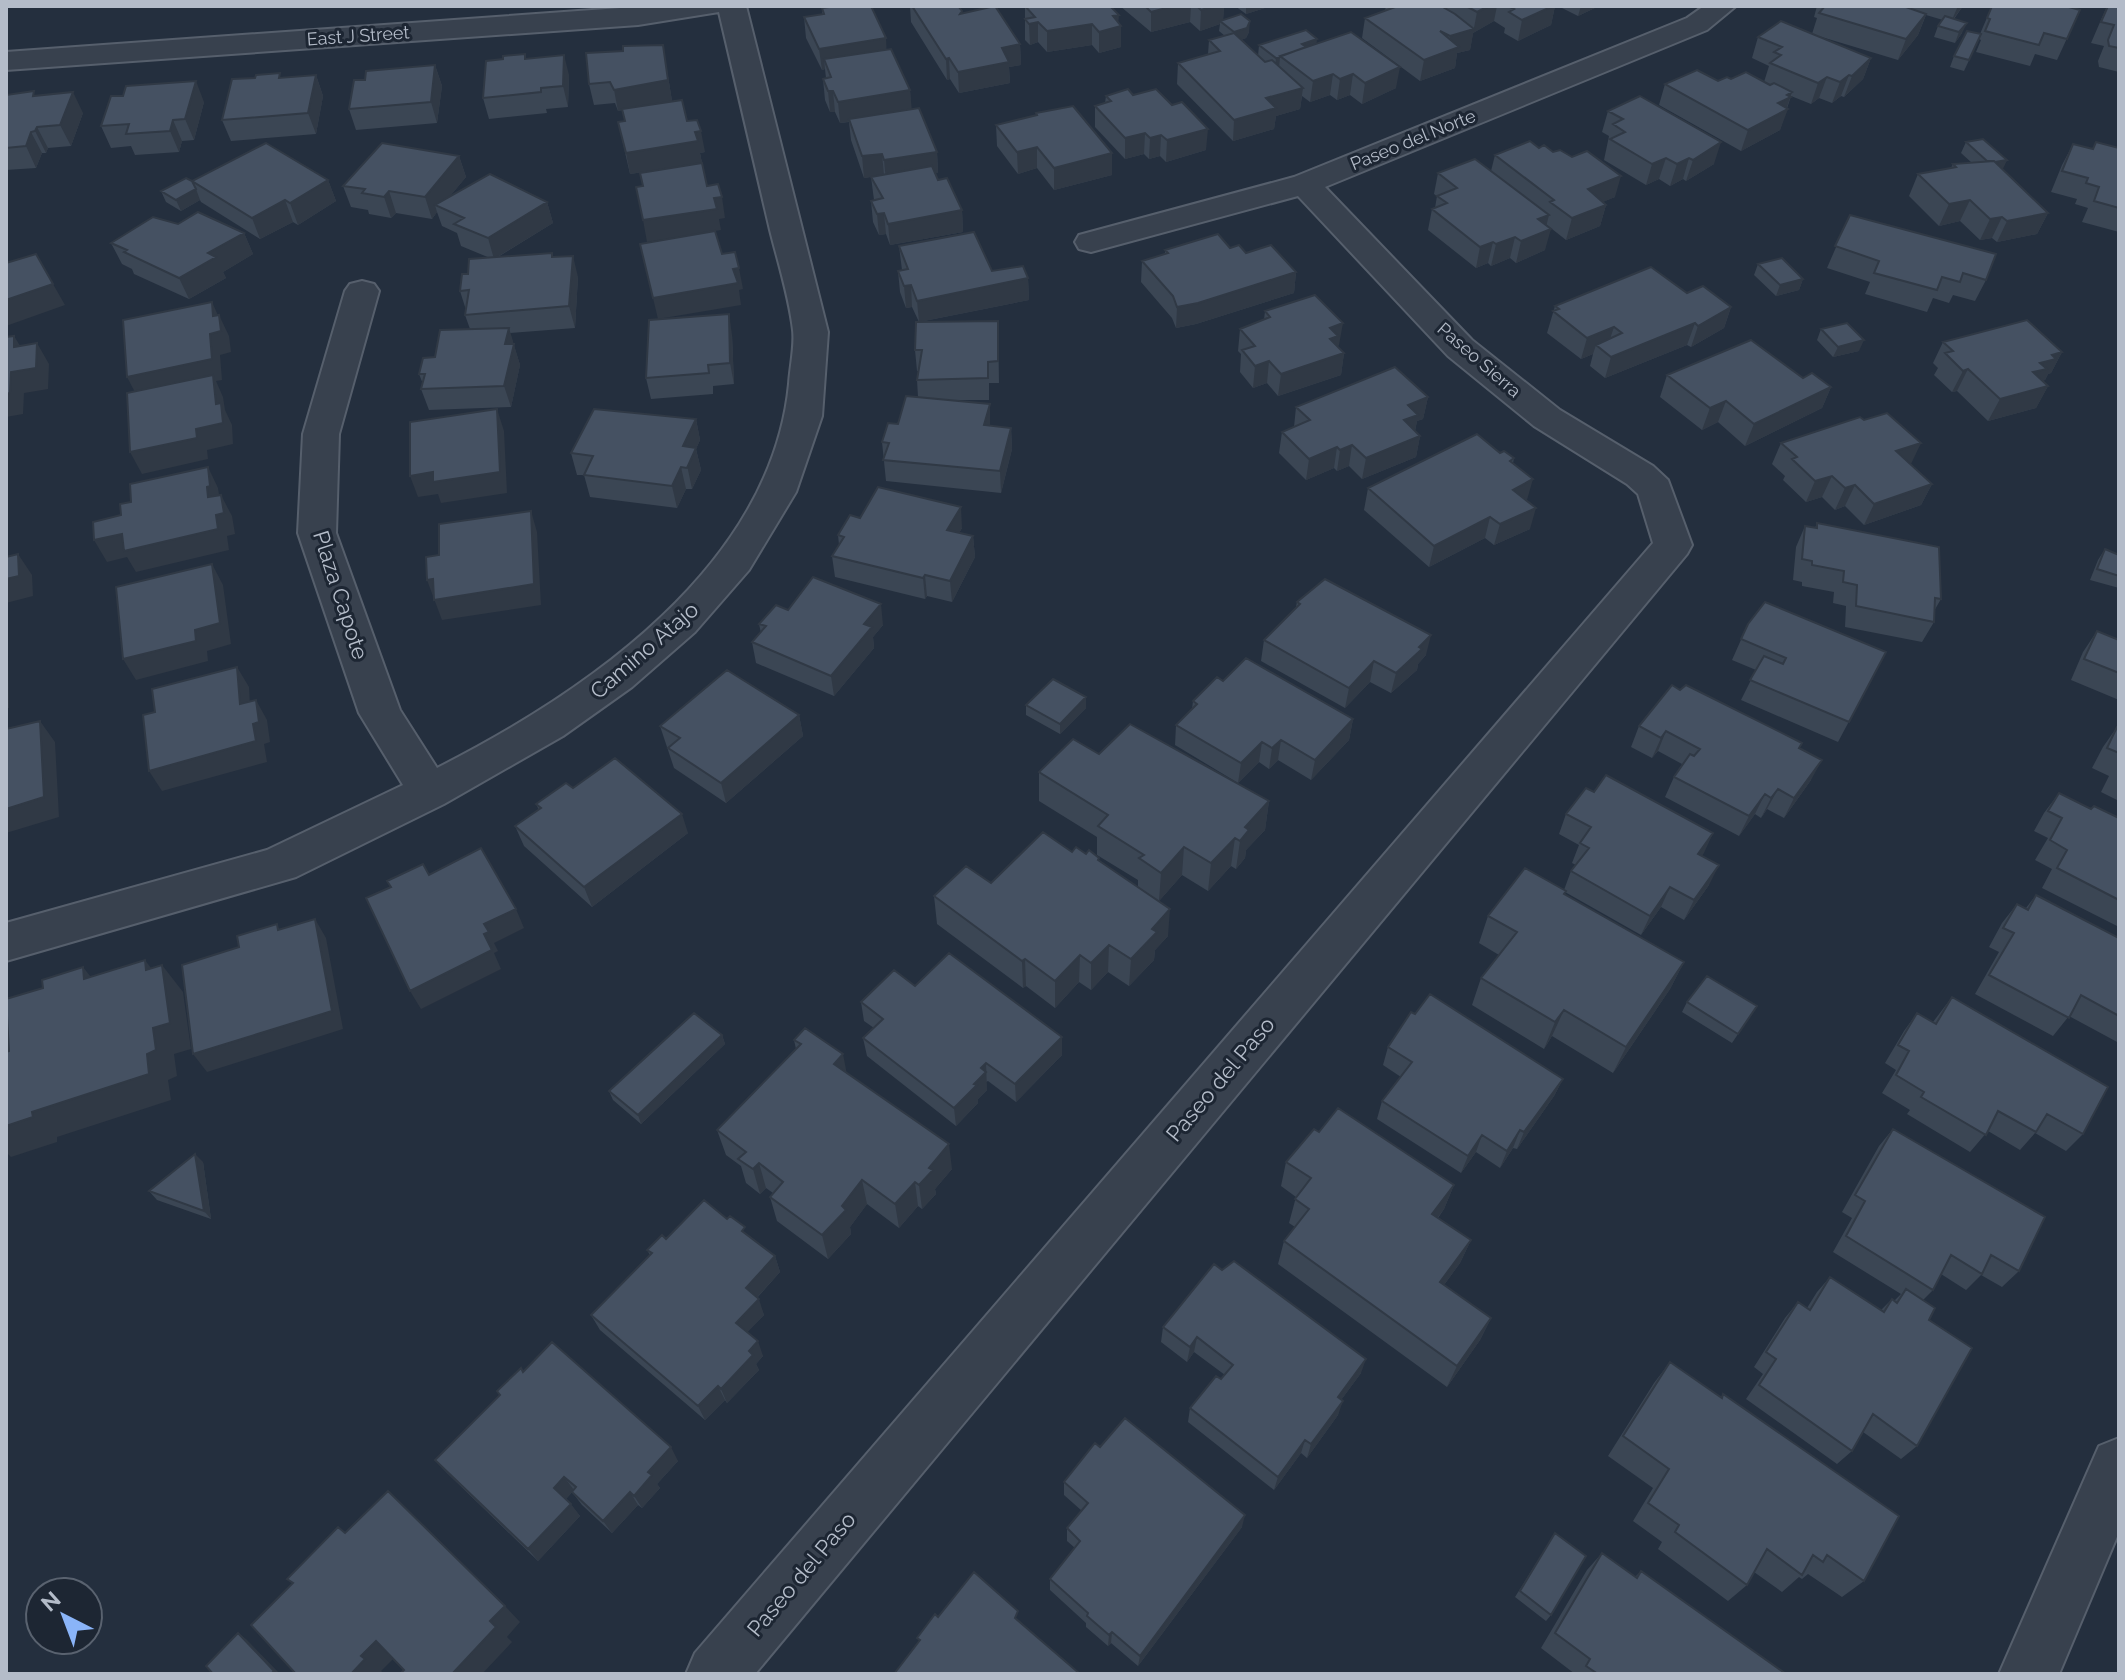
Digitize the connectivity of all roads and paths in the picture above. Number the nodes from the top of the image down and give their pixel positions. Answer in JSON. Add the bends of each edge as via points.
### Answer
{"nodes":[{"id":1,"x":709,"y":6,"type":"edge"},
{"id":2,"x":732,"y":6,"type":"edge"},
{"id":3,"x":1722,"y":6,"type":"edge"},
{"id":4,"x":6,"y":61,"type":"edge"},
{"id":5,"x":1305,"y":184,"type":"junction"},
{"id":6,"x":1091,"y":242,"type":"dead end"},
{"id":7,"x":362,"y":291,"type":"dead end"},
{"id":8,"x":1640,"y":475,"type":"joint"},
{"id":9,"x":429,"y":792,"type":"junction"},
{"id":10,"x":6,"y":942,"type":"edge"},
{"id":11,"x":2119,"y":1466,"type":"edge"},
{"id":12,"x":716,"y":1674,"type":"edge"},
{"id":13,"x":2029,"y":1674,"type":"edge"}],
"edges":[{"from":1,"to":4,"type":"street","name":"East J Street","via":[[623,17]]},
{"from":2,"to":9,"type":"street","name":"Camino Atajo","via":[[811,332],[813,373],[793,460],[741,552],[661,641],[557,721]]},
{"from":3,"to":5,"type":"street","name":"Paseo del Norte","via":[[1697,24]]},
{"from":5,"to":6,"type":"street","name":"Paseo del Norte"},
{"from":5,"to":8,"type":"street","name":"Paseo Sierra","via":[[1460,348],[1547,418]]},
{"from":7,"to":9,"type":"street","name":"Plaza Capote","via":[[321,434],[317,533],[380,713]]},
{"from":8,"to":12,"type":"street","name":"Paseo del Paso","via":[[1655,489],[1673,545]]},
{"from":9,"to":10,"type":"street","name":"Camino Atajo","via":[[291,860]]},
{"from":11,"to":13,"type":"street"}]}
